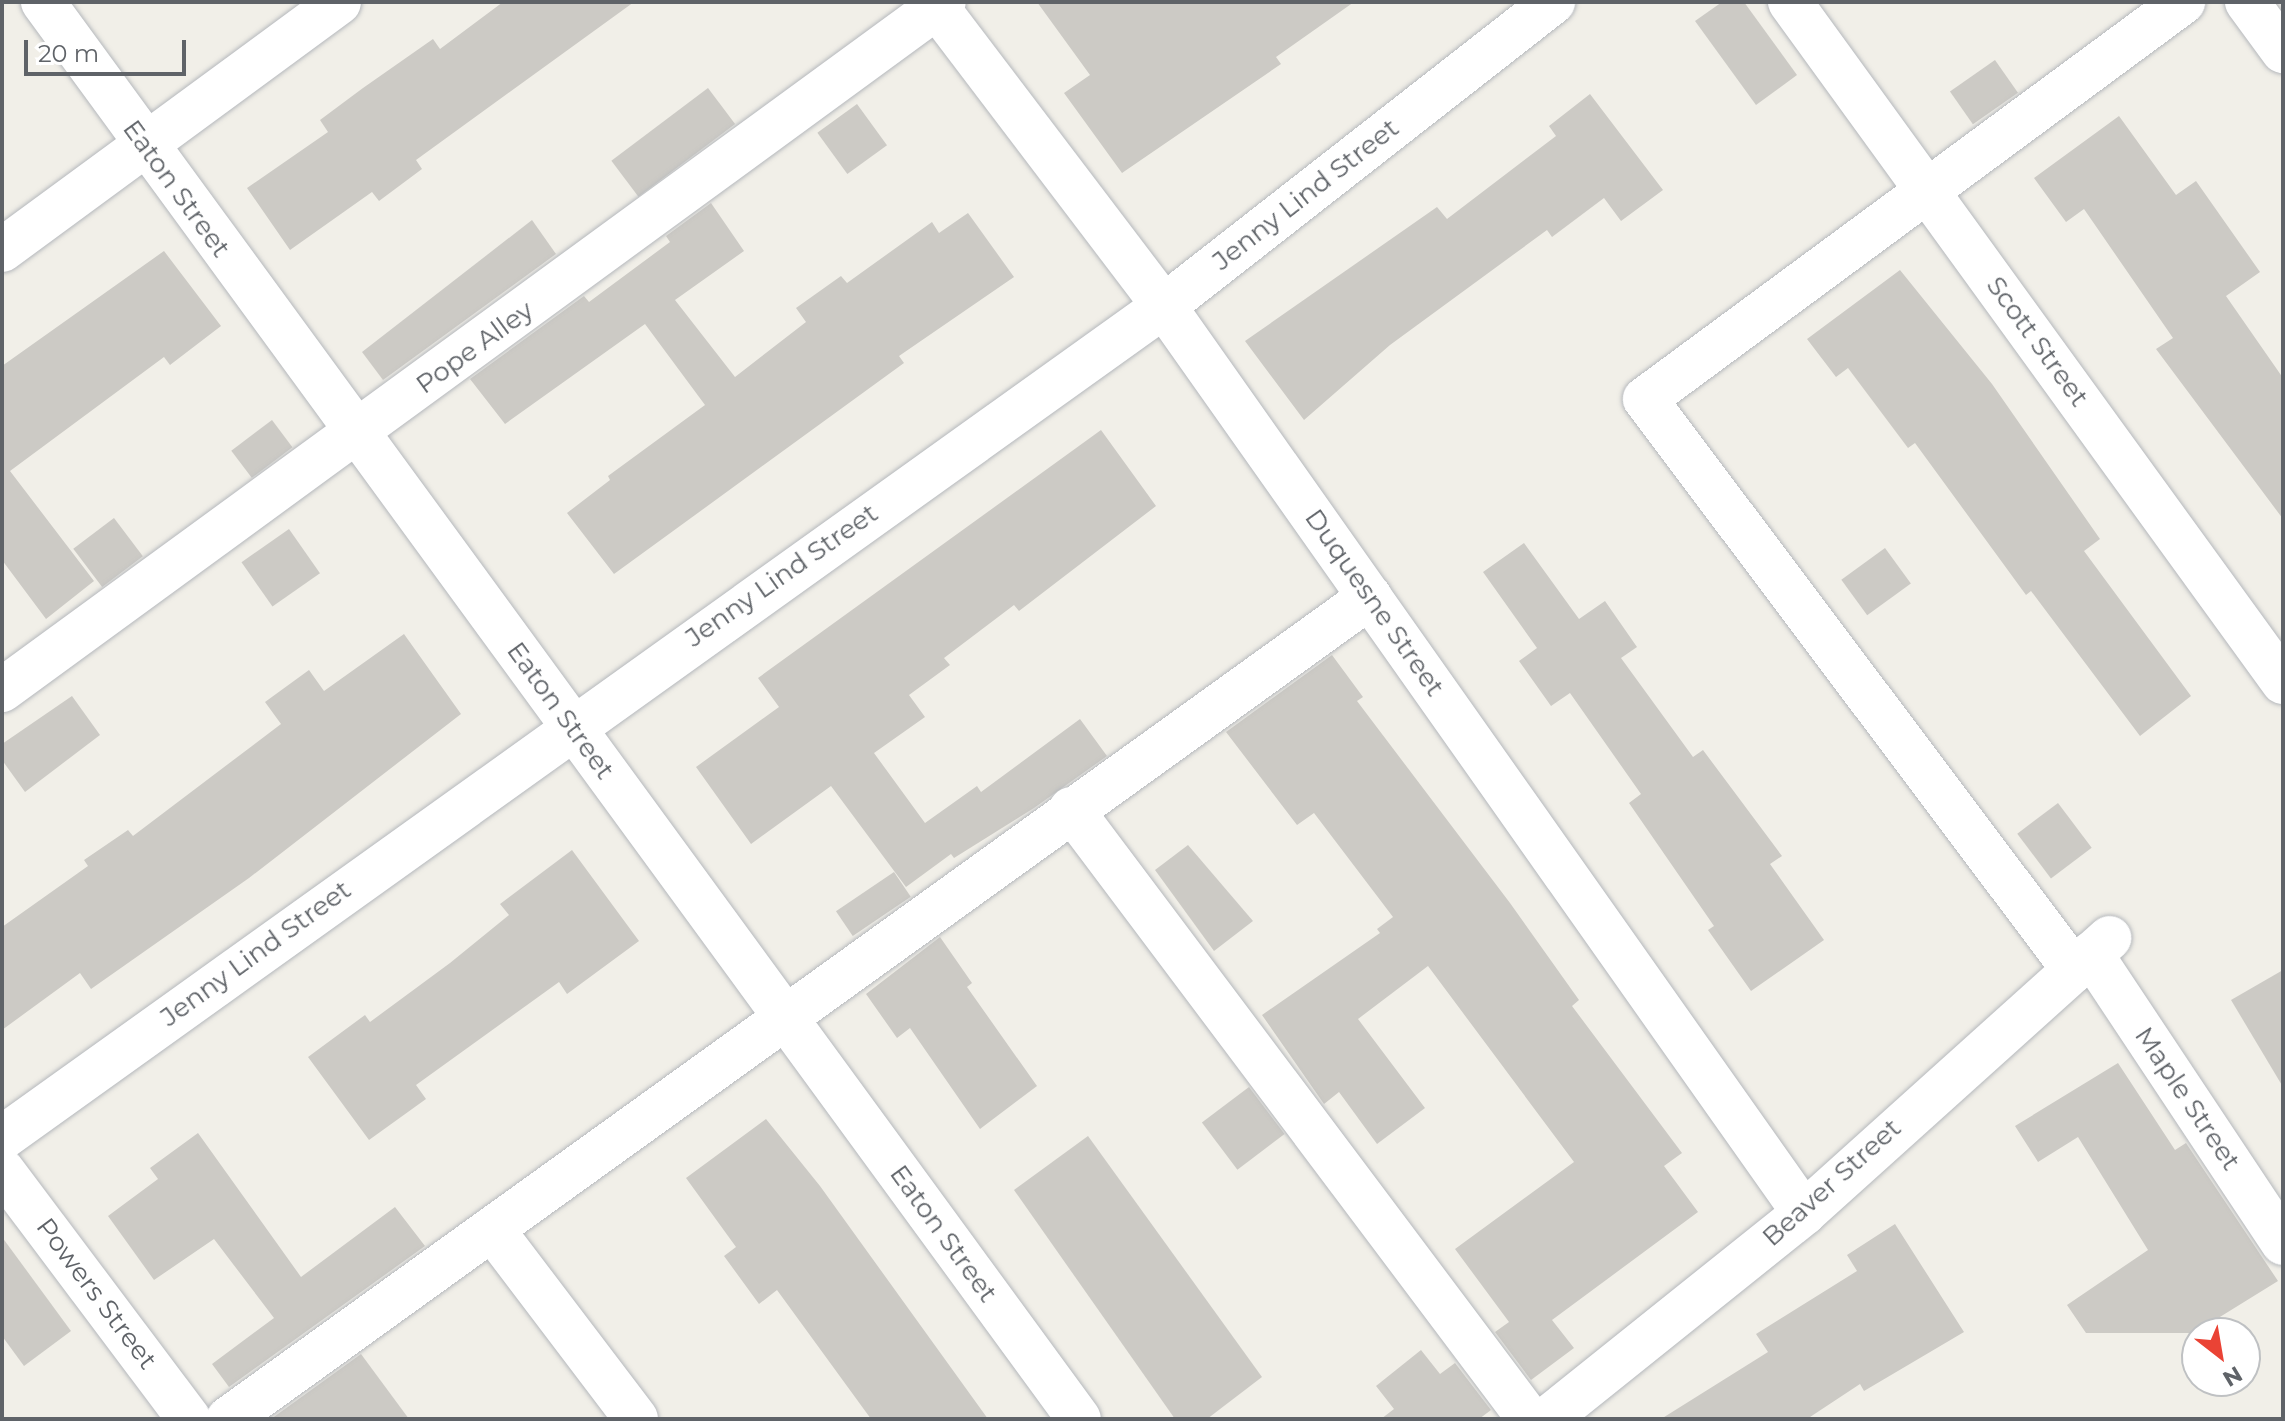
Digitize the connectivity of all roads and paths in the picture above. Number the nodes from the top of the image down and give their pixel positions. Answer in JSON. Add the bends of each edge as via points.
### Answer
{"nodes":[{"id":1,"x":43,"y":2,"type":"edge"},
{"id":2,"x":339,"y":2,"type":"edge"},
{"id":3,"x":1553,"y":2,"type":"edge"},
{"id":4,"x":1790,"y":2,"type":"edge"},
{"id":5,"x":2183,"y":2,"type":"edge"},
{"id":6,"x":2247,"y":2,"type":"edge"},
{"id":7,"x":938,"y":4,"type":"edge"},
{"id":8,"x":2283,"y":51,"type":"edge"},
{"id":9,"x":142,"y":145,"type":"junction"},
{"id":10,"x":1929,"y":194,"type":"junction"},
{"id":11,"x":2,"y":250,"type":"edge"},
{"id":12,"x":1164,"y":306,"type":"junction"},
{"id":13,"x":357,"y":435,"type":"junction"},
{"id":14,"x":1370,"y":597,"type":"junction"},
{"id":15,"x":2283,"y":682,"type":"edge"},
{"id":16,"x":2,"y":690,"type":"edge"},
{"id":17,"x":571,"y":726,"type":"junction"},
{"id":18,"x":1071,"y":809,"type":"junction"},
{"id":19,"x":2091,"y":954,"type":"junction"},
{"id":20,"x":787,"y":1021,"type":"junction"},
{"id":21,"x":2,"y":1138,"type":"edge"},
{"id":22,"x":2,"y":1170,"type":"edge"},
{"id":23,"x":1804,"y":1213,"type":"junction"},
{"id":24,"x":492,"y":1229,"type":"junction"},
{"id":25,"x":2283,"y":1243,"type":"edge"},
{"id":26,"x":189,"y":1419,"type":"edge"},
{"id":27,"x":228,"y":1419,"type":"edge"},
{"id":28,"x":636,"y":1419,"type":"edge"},
{"id":29,"x":1079,"y":1419,"type":"edge"},
{"id":30,"x":1529,"y":1419,"type":"edge"},
{"id":31,"x":1547,"y":1419,"type":"edge"}],
"edges":[{"from":1,"to":9,"type":"street","name":"Eaton Street"},
{"from":2,"to":9,"type":"street"},
{"from":3,"to":12,"type":"street","name":"Jenny Lind Street"},
{"from":4,"to":10,"type":"street","name":"Scott Street"},
{"from":5,"to":10,"type":"street"},
{"from":6,"to":8,"type":"street"},
{"from":7,"to":12,"type":"street","name":"Duquesne Street"},
{"from":7,"to":13,"type":"street","name":"Pope Alley"},
{"from":9,"to":11,"type":"street"},
{"from":9,"to":13,"type":"street","name":"Eaton Street"},
{"from":10,"to":15,"type":"street","name":"Scott Street"},
{"from":10,"to":19,"type":"street","name":"Maple Street","via":[[1645,399]]},
{"from":12,"to":14,"type":"street","name":"Duquesne Street"},
{"from":12,"to":17,"type":"street","name":"Jenny Lind Street"},
{"from":13,"to":16,"type":"street","name":"Pope Alley"},
{"from":13,"to":17,"type":"street","name":"Eaton Street"},
{"from":14,"to":18,"type":"street"},
{"from":14,"to":23,"type":"street","name":"Duquesne Street"},
{"from":17,"to":20,"type":"street","name":"Eaton Street"},
{"from":17,"to":21,"type":"street","name":"Jenny Lind Street"},
{"from":18,"to":20,"type":"street"},
{"from":18,"to":30,"type":"street"},
{"from":19,"to":23,"type":"street","name":"Beaver Street"},
{"from":19,"to":25,"type":"street","name":"Maple Street"},
{"from":20,"to":24,"type":"street"},
{"from":20,"to":29,"type":"street","name":"Eaton Street"},
{"from":22,"to":26,"type":"street","name":"Powers Street"},
{"from":23,"to":31,"type":"street","name":"Beaver Street"},
{"from":24,"to":27,"type":"street"},
{"from":24,"to":28,"type":"street"}]}
